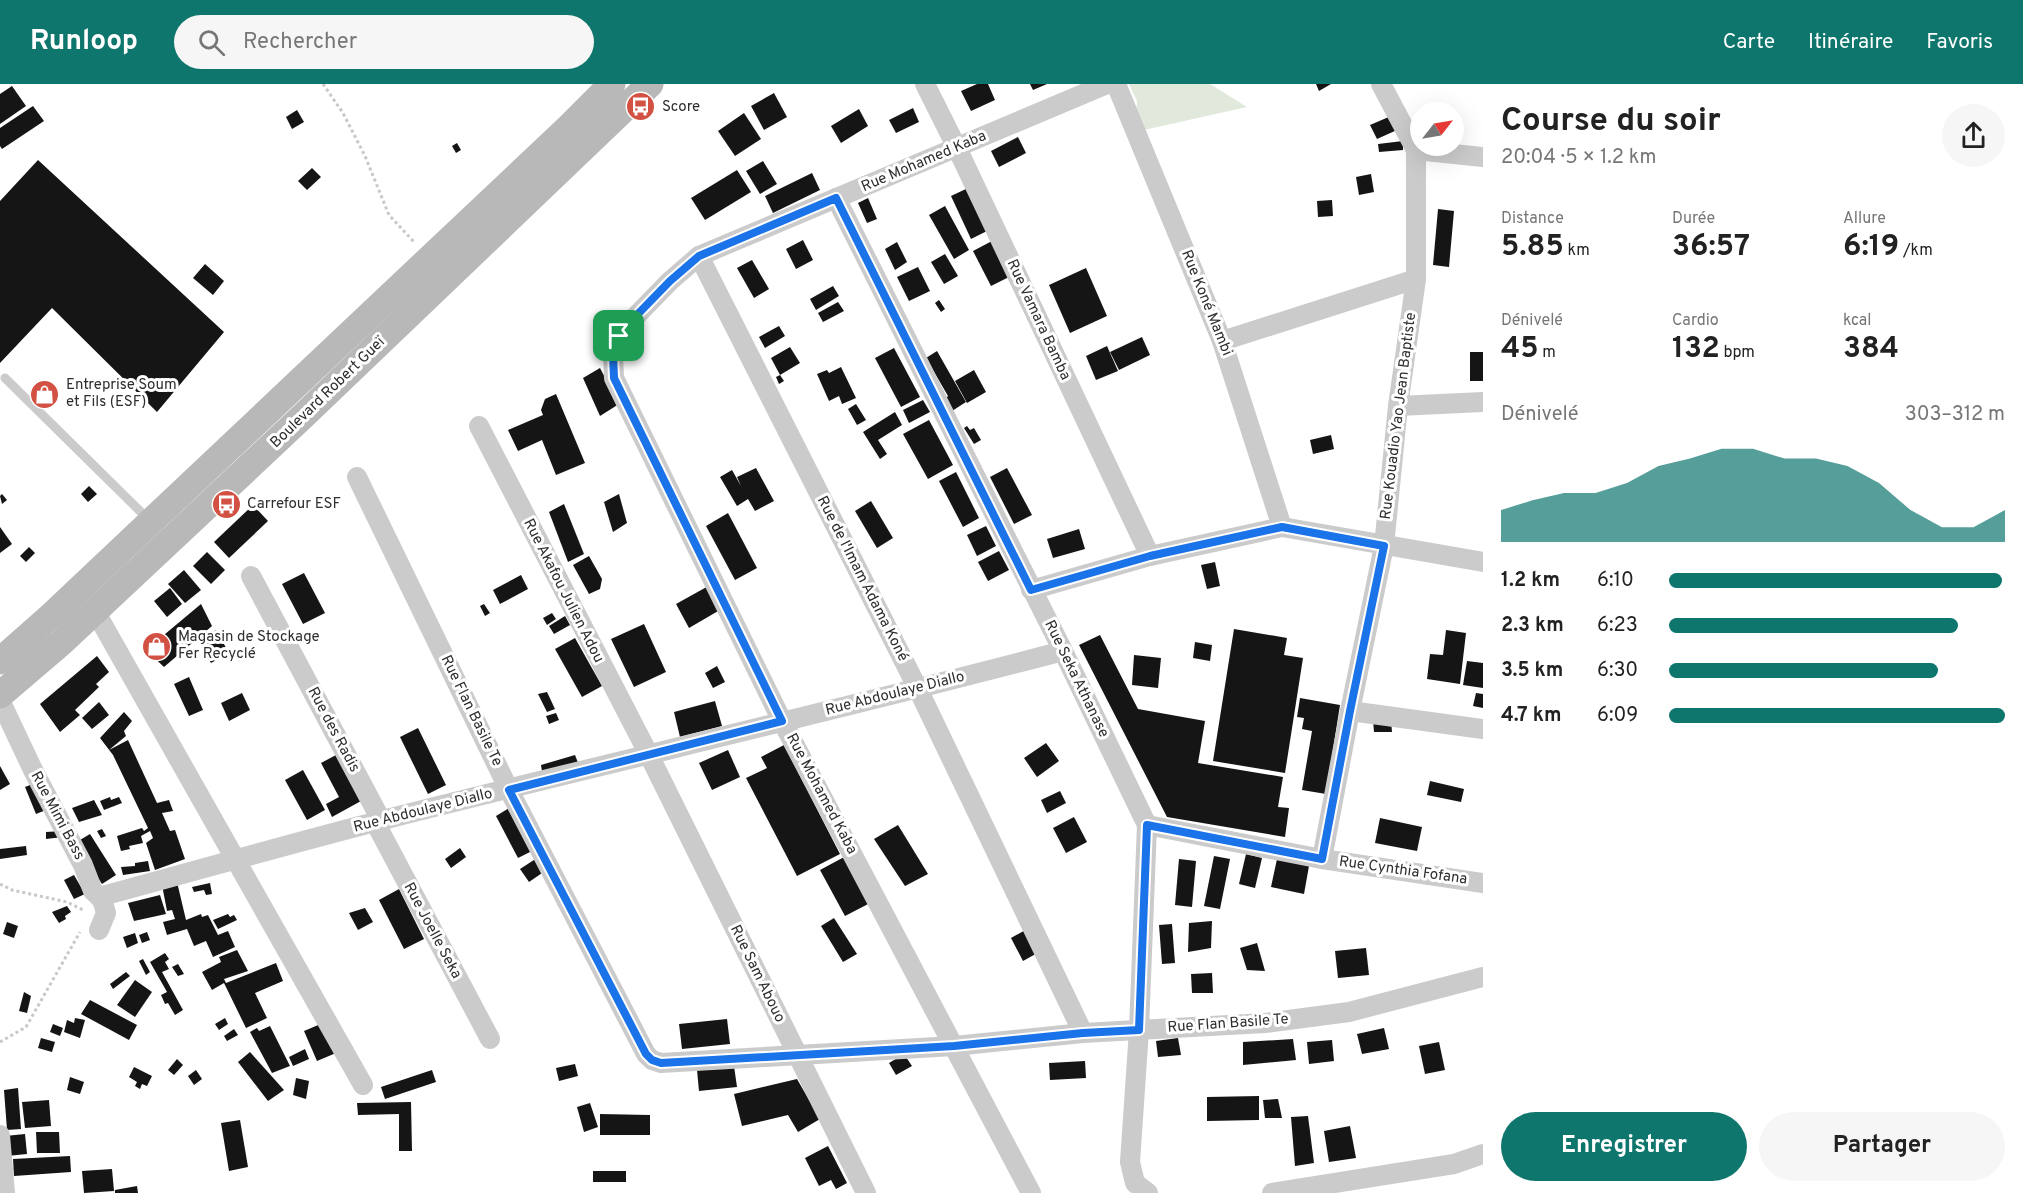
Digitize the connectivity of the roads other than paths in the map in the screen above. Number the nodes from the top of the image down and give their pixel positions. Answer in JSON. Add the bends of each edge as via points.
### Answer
{"nodes":[{"id":1,"x":612,"y":84,"type":"edge"},
{"id":2,"x":650,"y":84,"type":"edge"},
{"id":3,"x":925,"y":84,"type":"edge"},
{"id":4,"x":1107,"y":84,"type":"edge"},
{"id":5,"x":1116,"y":84,"type":"edge"},
{"id":6,"x":1381,"y":84,"type":"edge"},
{"id":7,"x":1410,"y":139,"type":"edge"},
{"id":8,"x":957,"y":148,"type":"junction"},
{"id":9,"x":1416,"y":156,"type":"edge"},
{"id":10,"x":1464,"y":156,"type":"edge"},
{"id":11,"x":1483,"y":158,"type":"edge"},
{"id":12,"x":836,"y":198,"type":"junction"},
{"id":13,"x":699,"y":256,"type":"junction"},
{"id":14,"x":1416,"y":279,"type":"junction"},
{"id":15,"x":1222,"y":341,"type":"junction"},
{"id":16,"x":5,"y":378,"type":"dead end"},
{"id":17,"x":1483,"y":402,"type":"edge"},
{"id":18,"x":1398,"y":406,"type":"junction"},
{"id":19,"x":479,"y":426,"type":"dead end"},
{"id":20,"x":357,"y":477,"type":"dead end"},
{"id":21,"x":151,"y":522,"type":"junction"},
{"id":22,"x":1282,"y":527,"type":"junction"},
{"id":23,"x":1384,"y":546,"type":"junction"},
{"id":24,"x":1150,"y":556,"type":"junction"},
{"id":25,"x":1483,"y":562,"type":"edge"},
{"id":26,"x":251,"y":576,"type":"dead end"},
{"id":27,"x":1031,"y":590,"type":"junction"},
{"id":28,"x":95,"y":611,"type":"junction"},
{"id":29,"x":1063,"y":651,"type":"junction"},
{"id":30,"x":0,"y":661,"type":"edge"},
{"id":31,"x":918,"y":689,"type":"junction"},
{"id":32,"x":0,"y":695,"type":"edge"},
{"id":33,"x":0,"y":700,"type":"edge"},
{"id":34,"x":1350,"y":711,"type":"junction"},
{"id":35,"x":782,"y":721,"type":"junction"},
{"id":36,"x":1483,"y":729,"type":"edge"},
{"id":37,"x":649,"y":755,"type":"junction"},
{"id":38,"x":509,"y":790,"type":"junction"},
{"id":39,"x":378,"y":821,"type":"junction"},
{"id":40,"x":1147,"y":825,"type":"junction"},
{"id":41,"x":237,"y":859,"type":"junction"},
{"id":42,"x":1322,"y":859,"type":"junction"},
{"id":43,"x":1483,"y":883,"type":"edge"},
{"id":44,"x":92,"y":904,"type":"junction"},
{"id":45,"x":91,"y":930,"type":"road end"},
{"id":46,"x":1483,"y":977,"type":"edge"},
{"id":47,"x":1139,"y":1030,"type":"junction"},
{"id":48,"x":1083,"y":1033,"type":"junction"},
{"id":49,"x":490,"y":1040,"type":"dead end"},
{"id":50,"x":954,"y":1046,"type":"junction"},
{"id":51,"x":798,"y":1055,"type":"junction"},
{"id":52,"x":363,"y":1085,"type":"dead end"},
{"id":53,"x":0,"y":1135,"type":"edge"},
{"id":54,"x":1483,"y":1154,"type":"edge"},
{"id":55,"x":5,"y":1193,"type":"edge"},
{"id":56,"x":866,"y":1193,"type":"edge"},
{"id":57,"x":1031,"y":1193,"type":"edge"},
{"id":58,"x":1148,"y":1193,"type":"edge"},
{"id":59,"x":1272,"y":1193,"type":"edge"}],
"edges":[{"from":1,"to":21,"type":"main road","name":"Boulevard Robert Gueï"},
{"from":2,"to":28,"type":"main road","name":"Boulevard Robert Gueï"},
{"from":3,"to":8,"type":"street","name":"Rue Vamara Bamba"},
{"from":4,"to":8,"type":"street","name":"Rue Mohamed Kaba"},
{"from":5,"to":15,"type":"street","name":"Rue Koné Mambi"},
{"from":6,"to":7,"type":"street","name":"Rue Kouadio Yao Jean Baptiste"},
{"from":8,"to":12,"type":"street","name":"Rue Mohamed Kaba"},
{"from":8,"to":24,"type":"street","name":"Rue Vamara Bamba"},
{"from":9,"to":14,"type":"street","name":"Rue Kouadio Yao Jean Baptiste"},
{"from":10,"to":11,"type":"street"},
{"from":12,"to":13,"type":"street","name":"Rue Mohamed Kaba"},
{"from":12,"to":27,"type":"street","name":"Rue Seka Athanase"},
{"from":13,"to":31,"type":"street","name":"Rue de l'Imam Adama Koné"},
{"from":13,"to":35,"type":"street","name":"Rue Mohamed Kaba","via":[[619,336],[613,354],[614,378]]},
{"from":14,"to":15,"type":"street"},
{"from":14,"to":18,"type":"street","name":"Rue Kouadio Yao Jean Baptiste"},
{"from":15,"to":22,"type":"street","name":"Rue Koné Mambi"},
{"from":16,"to":21,"type":"lane"},
{"from":17,"to":18,"type":"street"},
{"from":18,"to":23,"type":"street","name":"Rue Kouadio Yao Jean Baptiste"},
{"from":19,"to":37,"type":"street","name":"Rue Akafou Julien Adou"},
{"from":20,"to":38,"type":"street","name":"Rue Flan Basile Te"},
{"from":21,"to":30,"type":"main road","name":"Boulevard Robert Gueï"},
{"from":22,"to":23,"type":"street"},
{"from":22,"to":24,"type":"street"},
{"from":23,"to":25,"type":"street"},
{"from":23,"to":34,"type":"street","name":"Rue Kouadio Yao Jean Baptiste"},
{"from":24,"to":27,"type":"street"},
{"from":26,"to":39,"type":"street","name":"Rue des Radis"},
{"from":27,"to":29,"type":"street","name":"Rue Seka Athanase"},
{"from":28,"to":32,"type":"main road","name":"Boulevard Robert Gueï"},
{"from":28,"to":41,"type":"street"},
{"from":29,"to":31,"type":"street","name":"Rue Abdoulaye Diallo"},
{"from":29,"to":40,"type":"street","name":"Rue Seka Athanase"},
{"from":31,"to":35,"type":"street","name":"Rue Abdoulaye Diallo"},
{"from":31,"to":48,"type":"street","name":"Rue de l'Imam Adama Koné"},
{"from":33,"to":44,"type":"street","name":"Rue Mimi Bass","via":[[83,865],[93,891]]},
{"from":34,"to":36,"type":"street"},
{"from":34,"to":42,"type":"street","name":"Rue Kouadio Yao Jean Baptiste"},
{"from":35,"to":37,"type":"street","name":"Rue Abdoulaye Diallo"},
{"from":35,"to":50,"type":"street","name":"Rue Mohamed Kaba"},
{"from":37,"to":38,"type":"street","name":"Rue Abdoulaye Diallo"},
{"from":37,"to":51,"type":"street","name":"Rue Sam Abouo"},
{"from":38,"to":39,"type":"street","name":"Rue Abdoulaye Diallo"},
{"from":38,"to":51,"type":"street","name":"Rue Flan Basile Te","via":[[652,1060],[661,1063]]},
{"from":39,"to":41,"type":"street","name":"Rue Abdoulaye Diallo"},
{"from":39,"to":49,"type":"street","name":"Rue Joelle Seka"},
{"from":40,"to":42,"type":"street","name":"Rue Cynthia Fofana"},
{"from":40,"to":47,"type":"street","name":"Rue Seka Athanase"},
{"from":41,"to":44,"type":"street","name":"Rue Abdoulaye Diallo"},
{"from":41,"to":52,"type":"street"},
{"from":42,"to":43,"type":"street","name":"Rue Cynthia Fofana"},
{"from":44,"to":45,"type":"street","name":"Rue Mimi Bass","via":[[102,899],[106,913]]},
{"from":46,"to":47,"type":"street","name":"Rue Flan Basile Te","via":[[1349,1012],[1265,1023]]},
{"from":47,"to":48,"type":"street","name":"Rue Flan Basile Te"},
{"from":47,"to":58,"type":"street","name":"Rue Seka Athanase","via":[[1130,1162],[1135,1183]]},
{"from":48,"to":50,"type":"street","name":"Rue Flan Basile Te"},
{"from":50,"to":51,"type":"street","name":"Rue Flan Basile Te"},
{"from":50,"to":57,"type":"street","name":"Rue Mohamed Kaba"},
{"from":51,"to":56,"type":"street","name":"Rue Sam Abouo"},
{"from":53,"to":55,"type":"street"},
{"from":54,"to":59,"type":"street","via":[[1454,1164]]}]}
